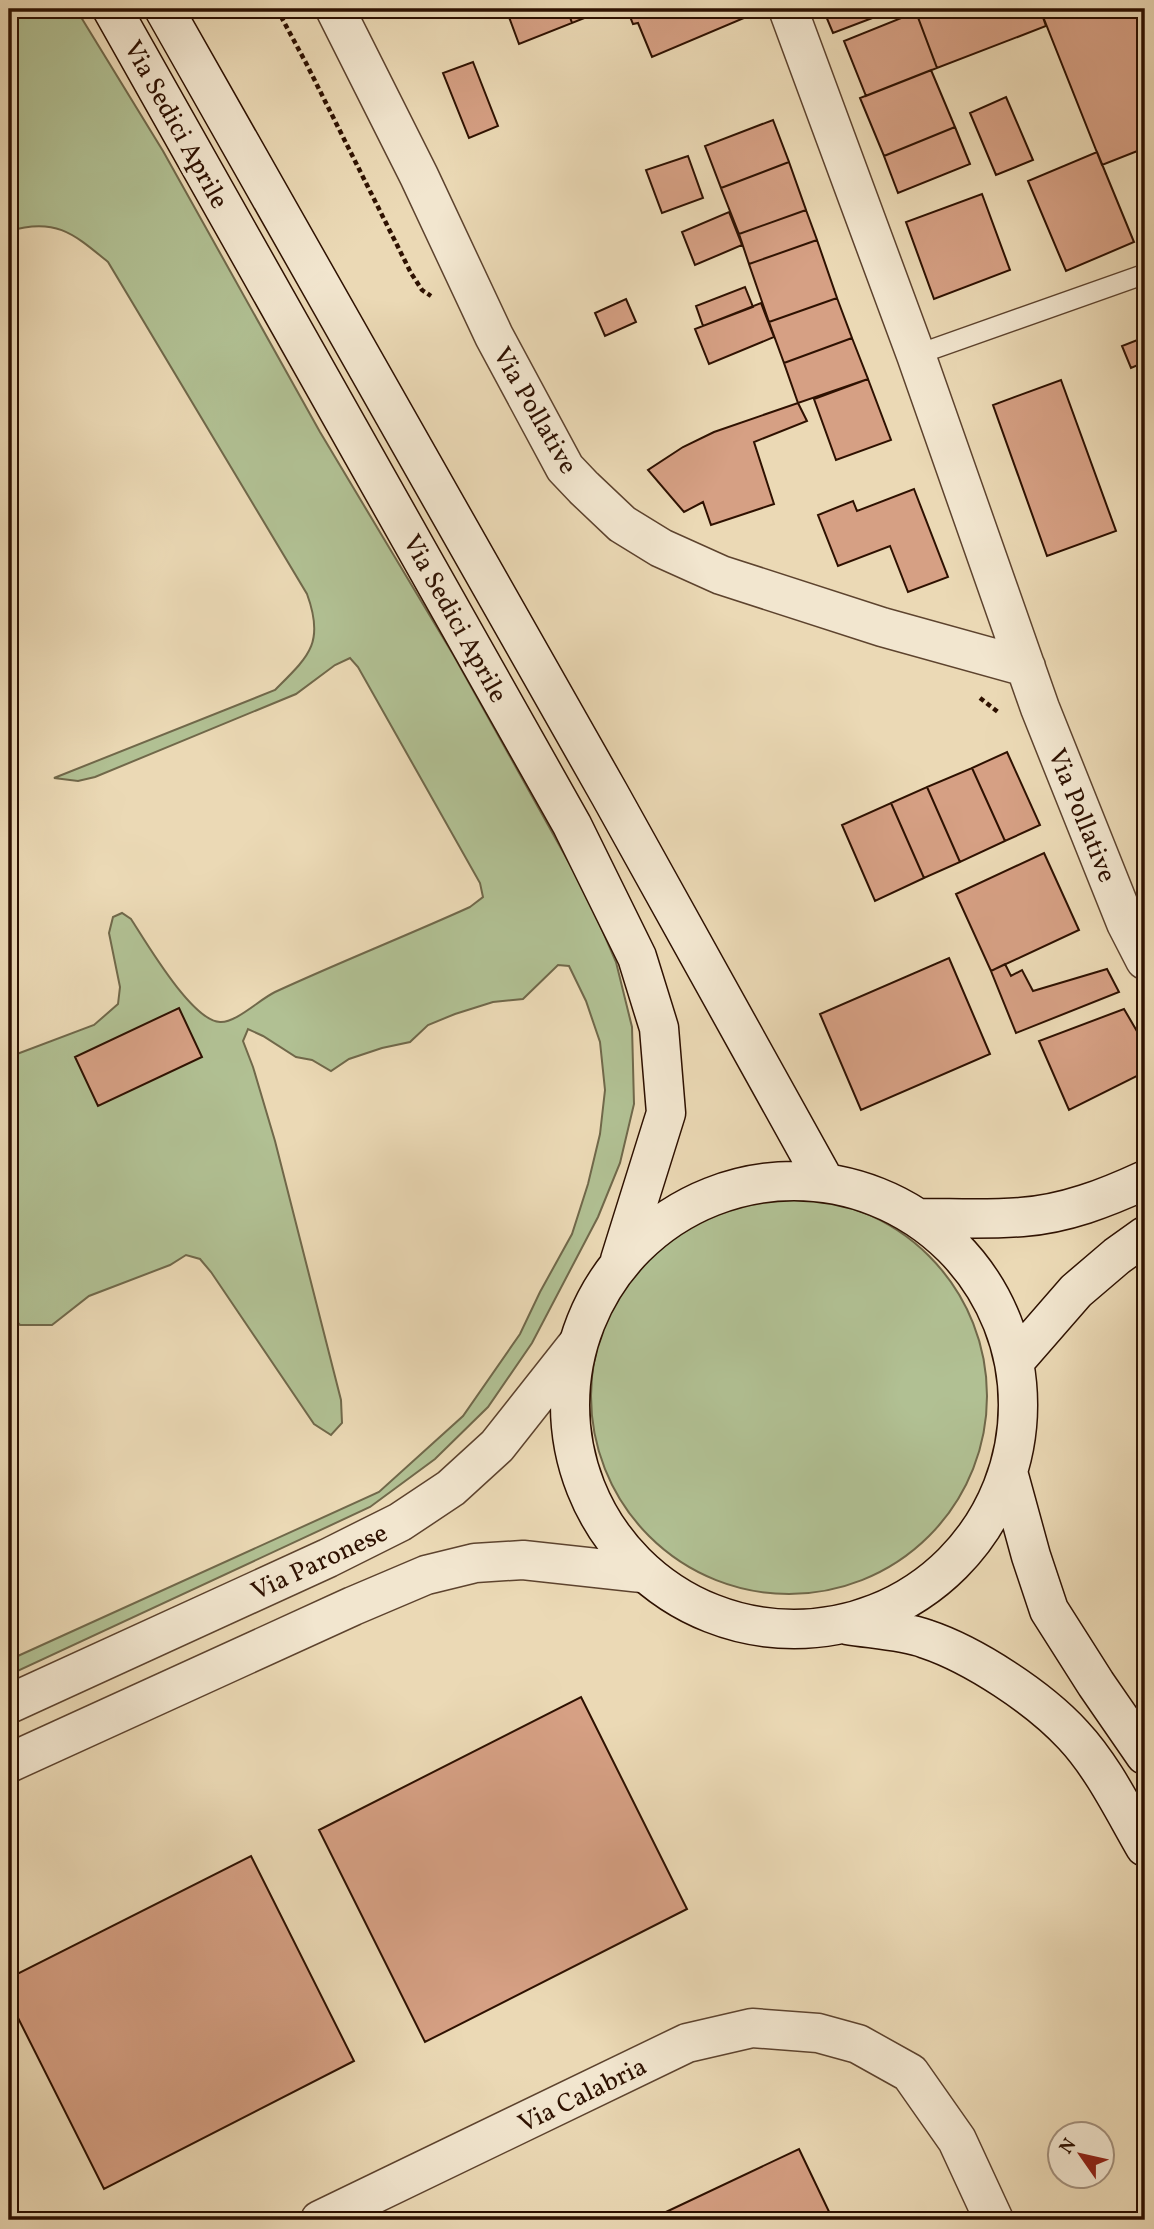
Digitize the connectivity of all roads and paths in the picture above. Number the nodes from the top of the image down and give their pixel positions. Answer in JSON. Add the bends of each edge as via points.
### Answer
{"nodes":[{"id":1,"x":164,"y":9,"type":"edge"},
{"id":2,"x":276,"y":9,"type":"edge"},
{"id":3,"x":335,"y":9,"type":"edge"},
{"id":4,"x":788,"y":9,"type":"edge"},
{"id":5,"x":115,"y":14,"type":"edge"},
{"id":6,"x":1145,"y":274,"type":"edge"},
{"id":7,"x":440,"y":303,"type":"dead end"},
{"id":8,"x":916,"y":355,"type":"junction"},
{"id":9,"x":1026,"y":667,"type":"junction"},
{"id":10,"x":972,"y":695,"type":"dead end"},
{"id":11,"x":1002,"y":715,"type":"dead end"},
{"id":12,"x":1145,"y":960,"type":"edge"},
{"id":13,"x":1145,"y":1180,"type":"edge"},
{"id":14,"x":825,"y":1182,"type":"junction"},
{"id":15,"x":920,"y":1218,"type":"junction"},
{"id":16,"x":1145,"y":1236,"type":"edge"},
{"id":17,"x":619,"y":1262,"type":"junction"},
{"id":18,"x":576,"y":1346,"type":"junction"},
{"id":19,"x":1015,"y":1361,"type":"junction"},
{"id":20,"x":1008,"y":1472,"type":"junction"},
{"id":21,"x":642,"y":1573,"type":"junction"},
{"id":22,"x":845,"y":1625,"type":"junction"},
{"id":23,"x":9,"y":1704,"type":"edge"},
{"id":24,"x":1145,"y":1755,"type":"edge"},
{"id":25,"x":9,"y":1763,"type":"edge"},
{"id":26,"x":1145,"y":1847,"type":"edge"},
{"id":27,"x":320,"y":2220,"type":"edge"},
{"id":28,"x":994,"y":2220,"type":"edge"}],
"edges":[{"from":1,"to":14,"type":"main road","name":"Via Sedici Aprile"},
{"from":2,"to":7,"type":"path","via":[[411,273],[422,290]]},
{"from":3,"to":9,"type":"main road","name":"Via Pollative","via":[[494,336],[565,468],[584,488],[622,524],[721,575]]},
{"from":4,"to":8,"type":"main road","name":"Via Pollative"},
{"from":5,"to":17,"type":"main road","name":"Via Sedici Aprile","via":[[572,825],[637,957],[659,1028],[666,1112]]},
{"from":6,"to":8,"type":"lane"},
{"from":8,"to":9,"type":"main road","name":"Via Pollative"},
{"from":9,"to":12,"type":"main road","name":"Via Pollative","via":[[1126,923]]},
{"from":10,"to":11,"type":"path"},
{"from":13,"to":15,"type":"main road","via":[[1071,1208],[1023,1217]]},
{"from":14,"to":15,"type":"main road","name":"Via Sedici Aprile","via":[[889,1200]]},
{"from":14,"to":17,"type":"main road","name":"Via Sedici Aprile","via":[[753,1183],[708,1196],[659,1225]]},
{"from":15,"to":19,"type":"main road","name":"Via Sedici Aprile","via":[[949,1243],[991,1296]]},
{"from":16,"to":19,"type":"main road","via":[[1076,1291]]},
{"from":17,"to":18,"type":"main road","name":"Via Sedici Aprile","via":[[592,1305]]},
{"from":18,"to":21,"type":"main road","name":"Via Sedici Aprile","via":[[568,1407],[571,1446],[595,1513]]},
{"from":18,"to":23,"type":"main road","name":"Via Paronese","via":[[497,1446],[451,1488],[400,1522]]},
{"from":19,"to":20,"type":"main road","name":"Via Sedici Aprile","via":[[1019,1404]]},
{"from":20,"to":22,"type":"main road","name":"Via Sedici Aprile","via":[[988,1518],[963,1553],[925,1588],[888,1610]]},
{"from":20,"to":24,"type":"main road","name":"Via Sedici Aprile","via":[[1049,1610]]},
{"from":21,"to":22,"type":"main road","name":"Via Sedici Aprile","via":[[703,1610],[737,1623],[777,1630]]},
{"from":21,"to":25,"type":"main road","name":"Via Paronese","via":[[523,1560],[475,1563],[426,1575]]},
{"from":22,"to":26,"type":"main road","name":"Via Sedici Aprile","via":[[925,1638],[991,1670],[1039,1704],[1073,1734],[1103,1774]]},
{"from":27,"to":28,"type":"main road","name":"Via Calabria","via":[[687,2043],[752,2028],[818,2033],[858,2044],[910,2073],[957,2140]]}]}
